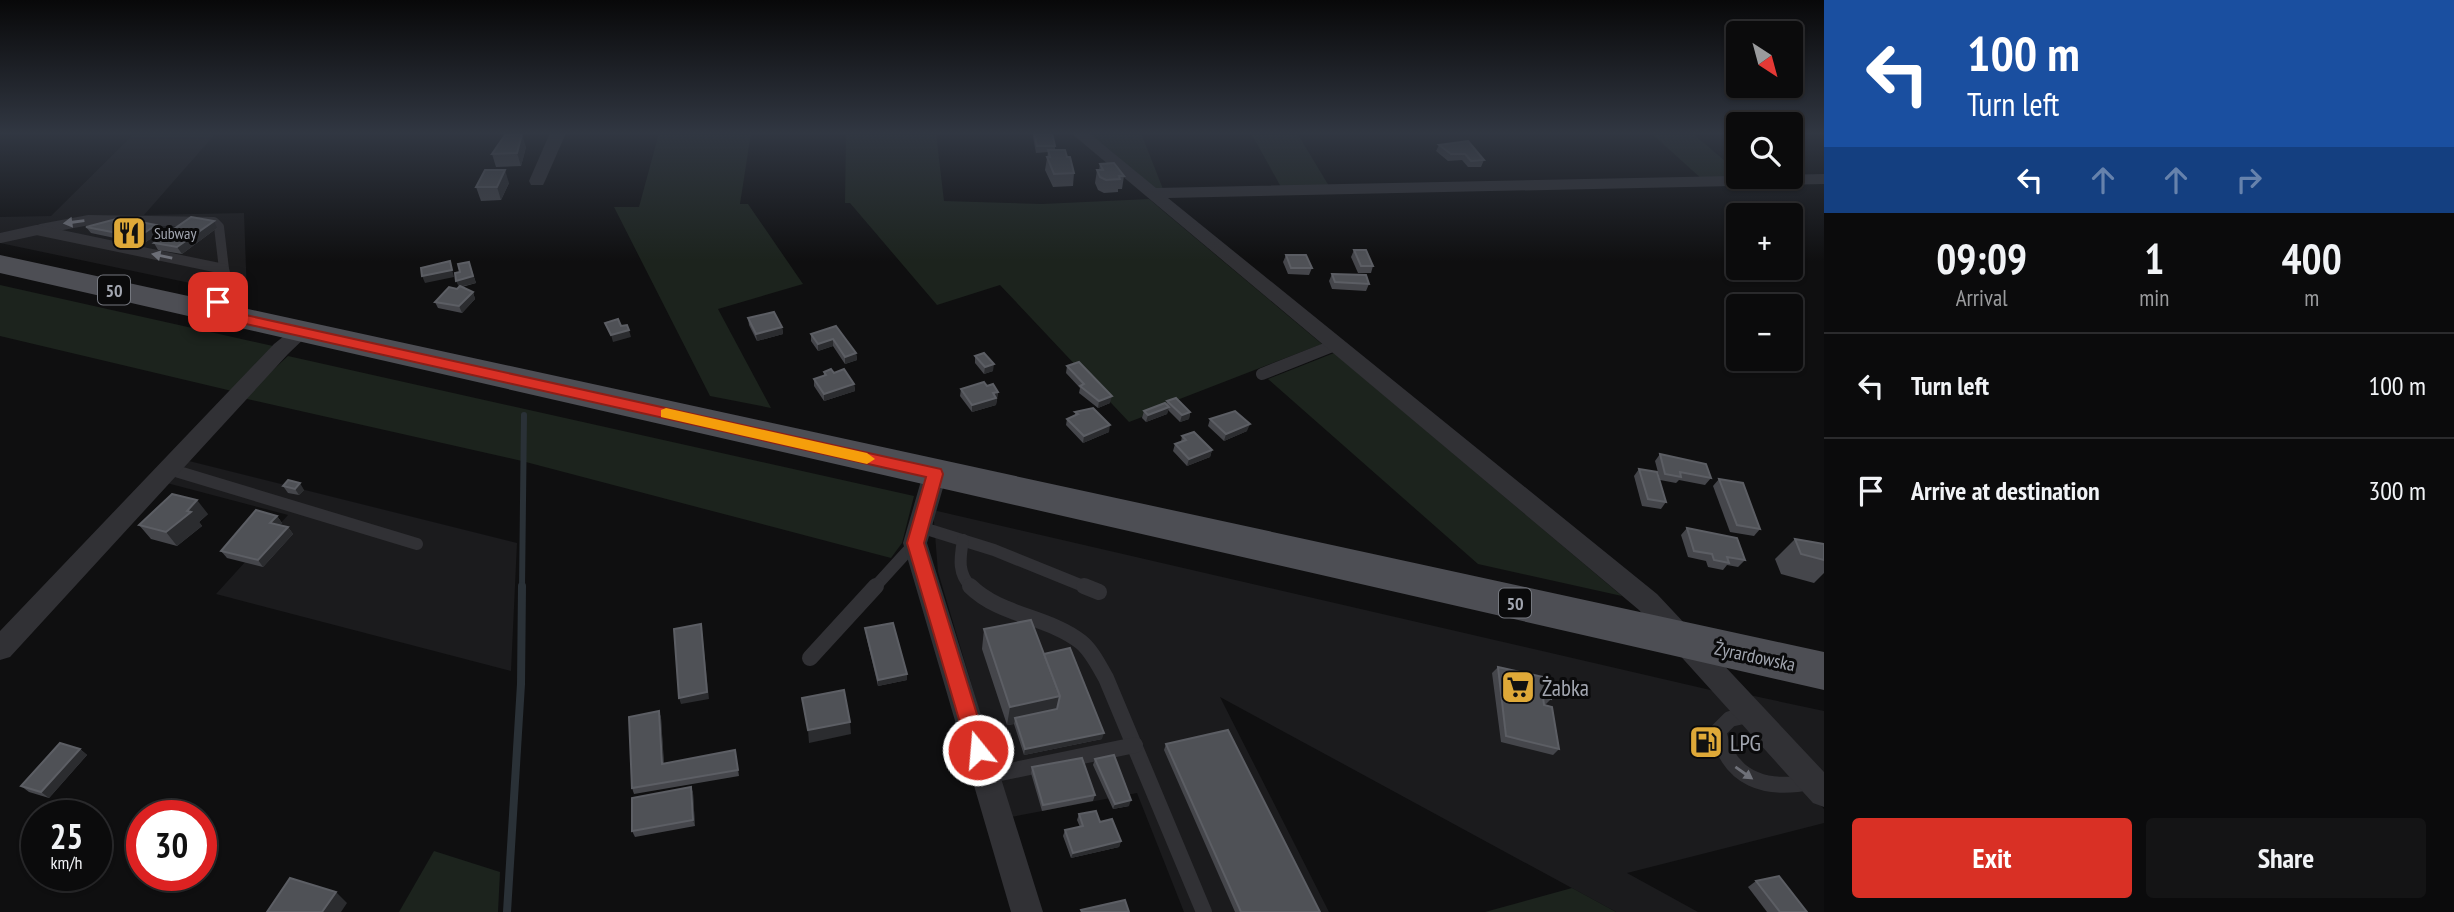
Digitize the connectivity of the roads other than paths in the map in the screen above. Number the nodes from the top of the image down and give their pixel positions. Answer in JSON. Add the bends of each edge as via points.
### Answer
{"nodes":[{"id":1,"x":539,"y":176,"type":"edge"},
{"id":2,"x":1131,"y":176,"type":"edge"},
{"id":3,"x":1824,"y":178,"type":"edge"},
{"id":4,"x":537,"y":181,"type":"dead end"},
{"id":5,"x":1152,"y":193,"type":"junction"},
{"id":6,"x":37,"y":230,"type":"junction"},
{"id":7,"x":0,"y":238,"type":"edge"},
{"id":8,"x":0,"y":264,"type":"edge"},
{"id":9,"x":224,"y":269,"type":"junction"},
{"id":10,"x":228,"y":315,"type":"junction"},
{"id":11,"x":301,"y":332,"type":"junction"},
{"id":12,"x":1335,"y":345,"type":"junction"},
{"id":13,"x":1262,"y":374,"type":"dead end"},
{"id":14,"x":169,"y":469,"type":"junction"},
{"id":15,"x":935,"y":474,"type":"junction"},
{"id":16,"x":918,"y":535,"type":"junction"},
{"id":17,"x":963,"y":540,"type":"junction"},
{"id":18,"x":417,"y":544,"type":"dead end"},
{"id":19,"x":1099,"y":592,"type":"dead end"},
{"id":20,"x":1687,"y":641,"type":"junction"},
{"id":21,"x":0,"y":649,"type":"edge"},
{"id":22,"x":810,"y":658,"type":"dead end"},
{"id":23,"x":1824,"y":671,"type":"edge"},
{"id":24,"x":1752,"y":714,"type":"junction"},
{"id":25,"x":1135,"y":745,"type":"junction"},
{"id":26,"x":986,"y":776,"type":"junction"},
{"id":27,"x":1819,"y":787,"type":"edge"},
{"id":28,"x":1027,"y":912,"type":"edge"},
{"id":29,"x":1204,"y":912,"type":"edge"}],
"edges":[{"from":1,"to":4,"type":"street"},
{"from":2,"to":5,"type":"street"},
{"from":3,"to":5,"type":"street"},
{"from":5,"to":12,"type":"street"},
{"from":6,"to":7,"type":"lane"},
{"from":9,"to":6,"type":"lane","one_way":true},
{"from":9,"to":6,"type":"lane","one_way":true,"via":[[219,227],[214,222],[89,220]]},
{"from":8,"to":10,"type":"main road","number":"50"},
{"from":9,"to":10,"type":"lane","via":[[227,280],[216,293]]},
{"from":10,"to":11,"type":"main road","number":"50"},
{"from":11,"to":14,"type":"street"},
{"from":11,"to":15,"type":"main road","number":"50"},
{"from":12,"to":13,"type":"lane"},
{"from":12,"to":20,"type":"street","via":[[1647,602]]},
{"from":14,"to":18,"type":"lane"},
{"from":14,"to":21,"type":"street"},
{"from":15,"to":16,"type":"street"},
{"from":15,"to":20,"type":"main road","number":"50"},
{"from":16,"to":17,"type":"lane"},
{"from":16,"to":22,"type":"lane"},
{"from":16,"to":26,"type":"street"},
{"from":17,"to":19,"type":"lane"},
{"from":17,"to":25,"type":"lane","via":[[958,553],[965,585],[979,596],[1082,643],[1106,678]]},
{"from":20,"to":23,"type":"main road","name":"Żyrardowska","number":"50"},
{"from":20,"to":24,"type":"street"},
{"from":24,"to":27,"type":"street"},
{"from":24,"to":27,"type":"lane","one_way":true,"via":[[1730,719],[1718,731],[1730,763],[1770,786]]},
{"from":25,"to":26,"type":"lane"},
{"from":25,"to":29,"type":"lane"},
{"from":26,"to":28,"type":"street"}]}
